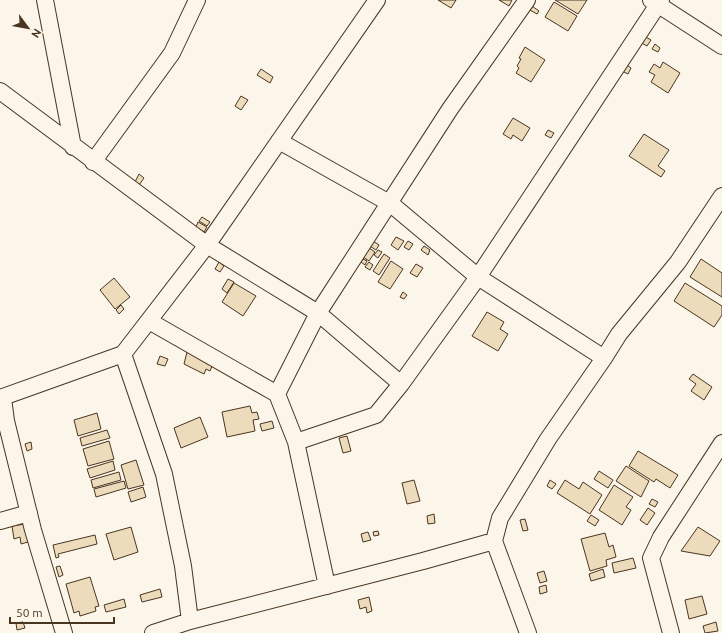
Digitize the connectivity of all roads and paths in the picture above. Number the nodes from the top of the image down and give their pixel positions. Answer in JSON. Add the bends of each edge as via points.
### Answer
{"nodes":[{"id":1,"x":45,"y":0,"type":"edge"},
{"id":2,"x":197,"y":0,"type":"edge"},
{"id":3,"x":377,"y":0,"type":"edge"},
{"id":4,"x":527,"y":0,"type":"edge"},
{"id":5,"x":656,"y":2,"type":"edge"},
{"id":6,"x":722,"y":46,"type":"edge"},
{"id":7,"x":0,"y":91,"type":"edge"},
{"id":8,"x":279,"y":141,"type":"junction"},
{"id":9,"x":73,"y":147,"type":"junction"},
{"id":10,"x":93,"y":162,"type":"junction"},
{"id":11,"x":722,"y":196,"type":"edge"},
{"id":12,"x":391,"y":204,"type":"junction"},
{"id":13,"x":207,"y":245,"type":"junction"},
{"id":14,"x":478,"y":277,"type":"junction"},
{"id":15,"x":318,"y":313,"type":"junction"},
{"id":16,"x":149,"y":321,"type":"junction"},
{"id":17,"x":123,"y":354,"type":"junction"},
{"id":18,"x":604,"y":358,"type":"junction"},
{"id":19,"x":400,"y":384,"type":"junction"},
{"id":20,"x":277,"y":394,"type":"junction"},
{"id":21,"x":1,"y":398,"type":"edge"},
{"id":22,"x":296,"y":442,"type":"junction"},
{"id":23,"x":722,"y":443,"type":"edge"},
{"id":24,"x":29,"y":513,"type":"junction"},
{"id":25,"x":0,"y":521,"type":"edge"},
{"id":26,"x":494,"y":541,"type":"junction"},
{"id":27,"x":327,"y":586,"type":"junction"},
{"id":28,"x":190,"y":621,"type":"junction"},
{"id":29,"x":64,"y":633,"type":"edge"},
{"id":30,"x":153,"y":633,"type":"edge"},
{"id":31,"x":528,"y":633,"type":"edge"},
{"id":32,"x":671,"y":633,"type":"edge"}],
"edges":[{"from":1,"to":9,"type":"street"},
{"from":2,"to":10,"type":"street","via":[[172,53]]},
{"from":3,"to":8,"type":"street"},
{"from":4,"to":12,"type":"street","via":[[450,109]]},
{"from":5,"to":6,"type":"street"},
{"from":5,"to":14,"type":"street"},
{"from":7,"to":9,"type":"street"},
{"from":8,"to":12,"type":"street"},
{"from":8,"to":13,"type":"street"},
{"from":9,"to":10,"type":"street"},
{"from":10,"to":13,"type":"street"},
{"from":11,"to":18,"type":"street","via":[[678,262],[619,334]]},
{"from":12,"to":14,"type":"street"},
{"from":12,"to":15,"type":"street"},
{"from":13,"to":15,"type":"street"},
{"from":13,"to":16,"type":"street"},
{"from":14,"to":18,"type":"street"},
{"from":14,"to":19,"type":"street"},
{"from":15,"to":19,"type":"street"},
{"from":15,"to":20,"type":"street"},
{"from":16,"to":17,"type":"street"},
{"from":16,"to":20,"type":"street"},
{"from":17,"to":21,"type":"street"},
{"from":17,"to":28,"type":"street","via":[[164,474],[183,566]]},
{"from":18,"to":26,"type":"street","via":[[548,438],[500,518]]},
{"from":19,"to":22,"type":"street","via":[[376,415]]},
{"from":20,"to":22,"type":"street"},
{"from":21,"to":24,"type":"street"},
{"from":22,"to":27,"type":"street"},
{"from":23,"to":32,"type":"street","via":[[651,558]]},
{"from":24,"to":25,"type":"street"},
{"from":24,"to":29,"type":"street"},
{"from":26,"to":27,"type":"street"},
{"from":26,"to":31,"type":"street"},
{"from":27,"to":28,"type":"street"},
{"from":28,"to":30,"type":"street"}]}
